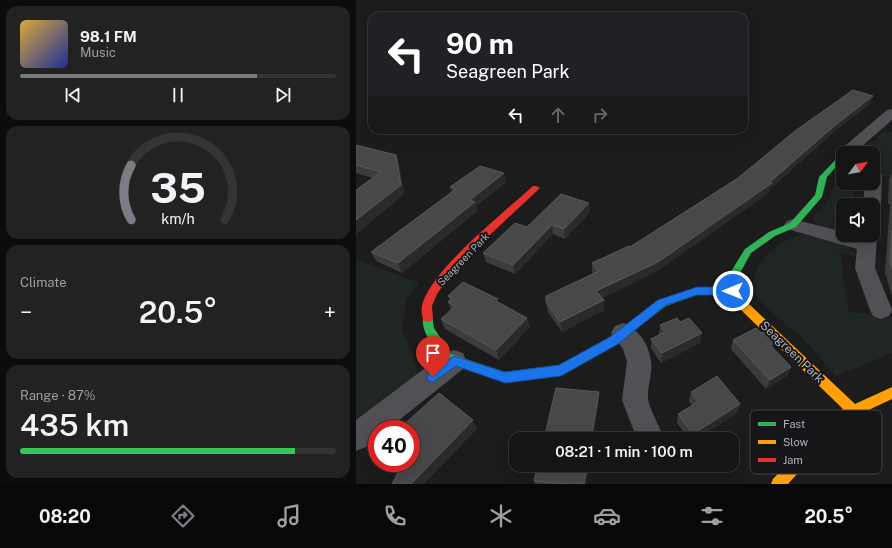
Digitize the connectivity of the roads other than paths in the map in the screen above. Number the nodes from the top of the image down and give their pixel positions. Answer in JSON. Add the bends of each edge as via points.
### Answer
{"nodes":[{"id":1,"x":892,"y":113,"type":"edge"},
{"id":2,"x":853,"y":146,"type":"edge"},
{"id":3,"x":836,"y":163,"type":"edge"},
{"id":4,"x":536,"y":188,"type":"dead end"},
{"id":5,"x":793,"y":225,"type":"junction"},
{"id":6,"x":836,"y":234,"type":"edge"},
{"id":7,"x":867,"y":242,"type":"edge"},
{"id":8,"x":733,"y":291,"type":"junction"},
{"id":9,"x":881,"y":310,"type":"dead end"},
{"id":10,"x":623,"y":332,"type":"junction"},
{"id":11,"x":454,"y":361,"type":"junction"},
{"id":12,"x":892,"y":393,"type":"edge"},
{"id":13,"x":853,"y":410,"type":"joint"},
{"id":14,"x":648,"y":432,"type":"edge"},
{"id":15,"x":356,"y":437,"type":"edge"},
{"id":16,"x":787,"y":474,"type":"edge"},
{"id":17,"x":778,"y":484,"type":"edge"}],
"edges":[{"from":1,"to":2,"type":"street"},
{"from":3,"to":5,"type":"street","via":[[823,177],[819,195]]},
{"from":4,"to":11,"type":"street","name":"Seagreen Park","via":[[471,248],[438,283],[426,306],[430,329],[447,358]]},
{"from":5,"to":6,"type":"street"},
{"from":5,"to":8,"type":"street","via":[[772,234],[748,251],[735,273]]},
{"from":7,"to":9,"type":"street","via":[[865,268]]},
{"from":8,"to":10,"type":"street","name":"Seagreen Park","via":[[697,291],[662,303]]},
{"from":8,"to":13,"type":"street","name":"Seagreen Park","via":[[745,307]]},
{"from":10,"to":11,"type":"street","name":"Seagreen Park","via":[[614,340],[561,370],[505,377]]},
{"from":10,"to":14,"type":"street","via":[[634,345],[639,362],[635,400]]},
{"from":11,"to":15,"type":"street"},
{"from":12,"to":13,"type":"street"},
{"from":16,"to":17,"type":"street"}]}
